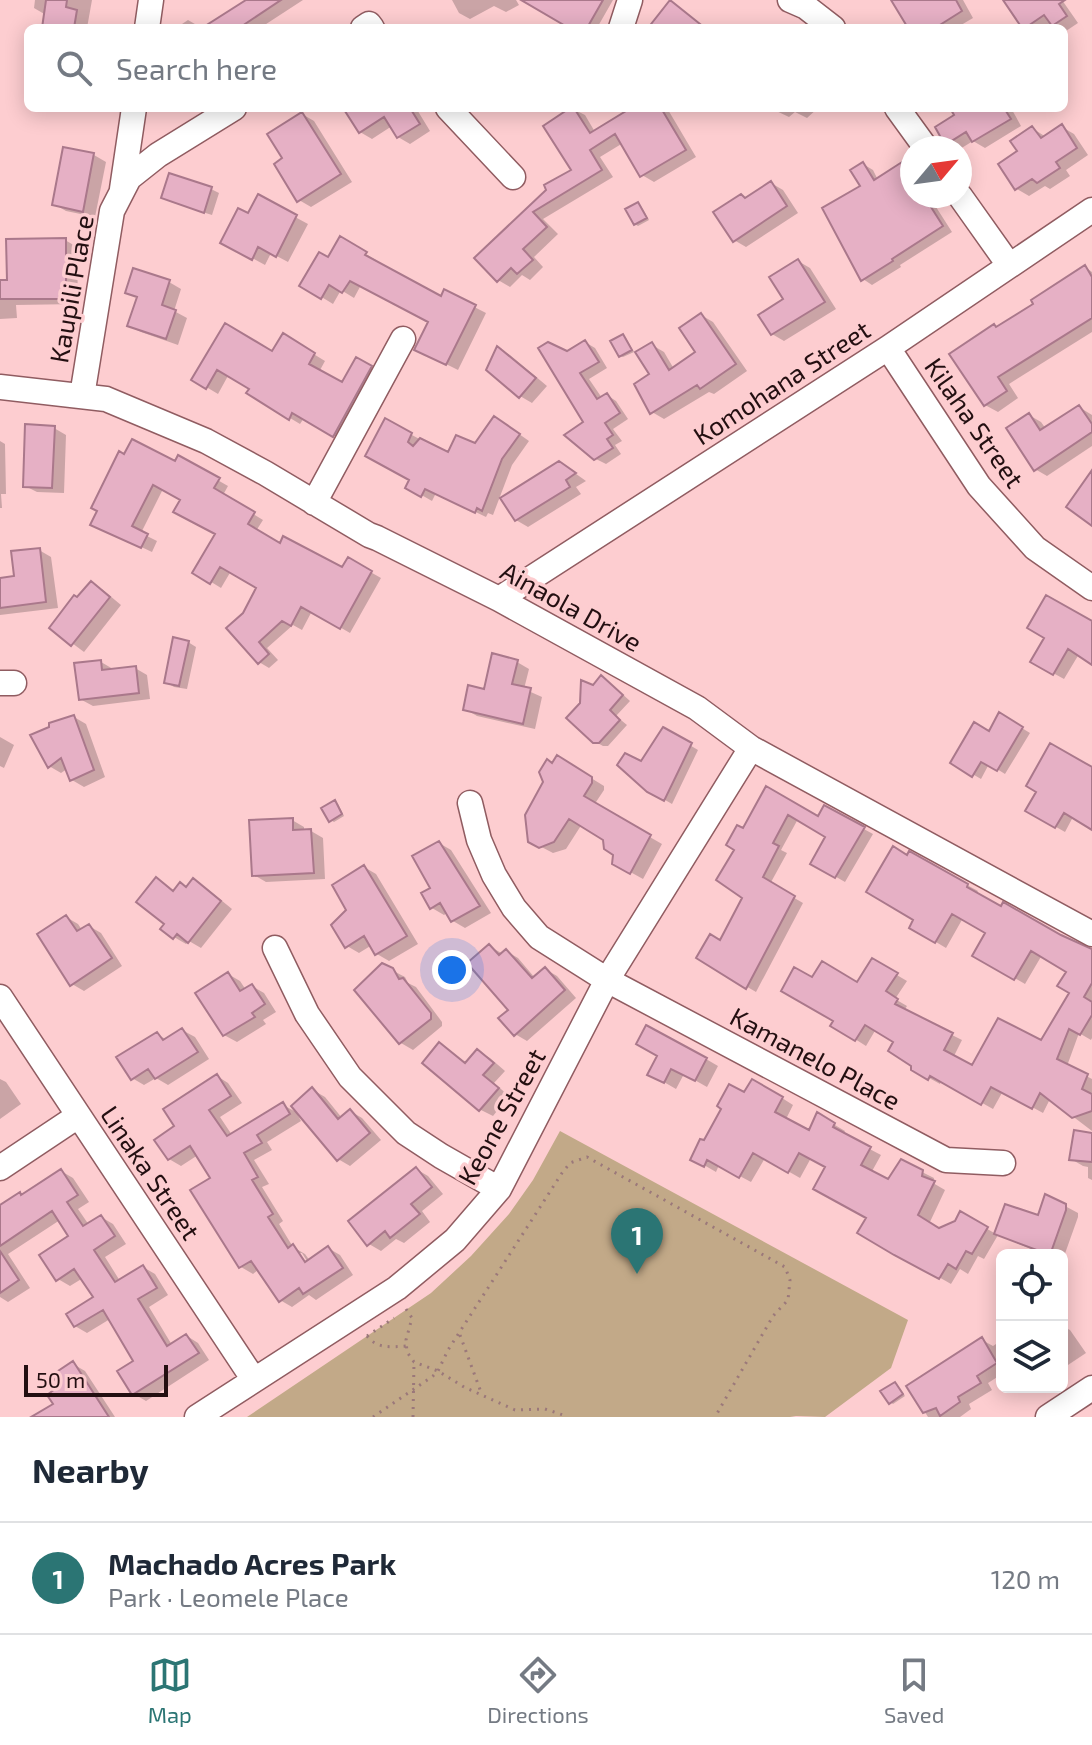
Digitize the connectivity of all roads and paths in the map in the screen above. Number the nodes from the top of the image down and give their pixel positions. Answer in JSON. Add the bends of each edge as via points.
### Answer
{"nodes":[{"id":1,"x":151,"y":0,"type":"edge"},
{"id":2,"x":630,"y":0,"type":"edge"},
{"id":3,"x":790,"y":0,"type":"edge"},
{"id":4,"x":148,"y":24,"type":"edge"},
{"id":5,"x":622,"y":24,"type":"edge"},
{"id":6,"x":828,"y":24,"type":"edge"},
{"id":7,"x":133,"y":112,"type":"edge"},
{"id":8,"x":228,"y":112,"type":"edge"},
{"id":9,"x":452,"y":112,"type":"edge"},
{"id":10,"x":900,"y":112,"type":"edge"},
{"id":11,"x":917,"y":136,"type":"edge"},
{"id":12,"x":513,"y":177,"type":"dead end"},
{"id":13,"x":121,"y":195,"type":"junction"},
{"id":14,"x":969,"y":208,"type":"edge"},
{"id":15,"x":1092,"y":210,"type":"edge"},
{"id":16,"x":1009,"y":265,"type":"junction"},
{"id":17,"x":403,"y":339,"type":"dead end"},
{"id":18,"x":888,"y":348,"type":"junction"},
{"id":19,"x":0,"y":387,"type":"edge"},
{"id":20,"x":82,"y":396,"type":"junction"},
{"id":21,"x":314,"y":503,"type":"junction"},
{"id":22,"x":1092,"y":588,"type":"edge"},
{"id":23,"x":499,"y":599,"type":"junction"},
{"id":24,"x":751,"y":748,"type":"junction"},
{"id":25,"x":470,"y":803,"type":"dead end"},
{"id":26,"x":1092,"y":934,"type":"edge"},
{"id":27,"x":275,"y":948,"type":"dead end"},
{"id":28,"x":607,"y":980,"type":"junction"},
{"id":29,"x":0,"y":997,"type":"edge"},
{"id":30,"x":78,"y":1116,"type":"junction"},
{"id":31,"x":1003,"y":1163,"type":"dead end"},
{"id":32,"x":0,"y":1168,"type":"edge"},
{"id":33,"x":499,"y":1189,"type":"junction"},
{"id":34,"x":459,"y":1334,"type":"junction"},
{"id":35,"x":407,"y":1346,"type":"junction"},
{"id":36,"x":414,"y":1362,"type":"junction"},
{"id":37,"x":438,"y":1371,"type":"junction"},
{"id":38,"x":254,"y":1380,"type":"junction"},
{"id":39,"x":1092,"y":1388,"type":"edge"},
{"id":40,"x":415,"y":1390,"type":"junction"},
{"id":41,"x":482,"y":1395,"type":"junction"},
{"id":42,"x":197,"y":1417,"type":"edge"},
{"id":43,"x":373,"y":1417,"type":"edge"},
{"id":44,"x":413,"y":1417,"type":"edge"},
{"id":45,"x":565,"y":1417,"type":"edge"},
{"id":46,"x":715,"y":1417,"type":"edge"},
{"id":47,"x":1048,"y":1417,"type":"edge"}],
"edges":[{"from":1,"to":4,"type":"street"},
{"from":2,"to":5,"type":"street"},
{"from":3,"to":6,"type":"street"},
{"from":7,"to":13,"type":"street"},
{"from":8,"to":13,"type":"street","name":"Kaupili Place","via":[[158,155],[129,178]]},
{"from":9,"to":12,"type":"street"},
{"from":10,"to":11,"type":"street"},
{"from":13,"to":20,"type":"street","name":"Kaupili Place","via":[[112,211]]},
{"from":14,"to":16,"type":"street"},
{"from":15,"to":16,"type":"street","name":"Komohana Street"},
{"from":16,"to":18,"type":"street","name":"Komohana Street"},
{"from":17,"to":21,"type":"street"},
{"from":18,"to":22,"type":"street","name":"Kilaha Street","via":[[979,486],[1035,548]]},
{"from":18,"to":23,"type":"street","name":"Komohana Street"},
{"from":19,"to":20,"type":"street","name":"Ainaola Drive"},
{"from":20,"to":21,"type":"street","name":"Ainaola Drive","via":[[106,399],[206,441]]},
{"from":21,"to":23,"type":"street","name":"Ainaola Drive"},
{"from":23,"to":24,"type":"street","name":"Ainaola Drive","via":[[697,708]]},
{"from":24,"to":26,"type":"street","name":"Ainaola Drive"},
{"from":24,"to":28,"type":"street","name":"Keone Street"},
{"from":25,"to":28,"type":"street","name":"Kamanelo Place","via":[[479,840],[514,908],[539,937]]},
{"from":27,"to":33,"type":"street","via":[[307,1014],[350,1077],[406,1133]]},
{"from":28,"to":31,"type":"street","name":"Kamanelo Place","via":[[946,1160]]},
{"from":28,"to":33,"type":"street","name":"Keone Street"},
{"from":29,"to":30,"type":"street","name":"Linaka Street"},
{"from":30,"to":32,"type":"street"},
{"from":30,"to":38,"type":"street","name":"Linaka Street"},
{"from":33,"to":38,"type":"street","name":"Keone Street","via":[[455,1240],[397,1288]]},
{"from":34,"to":37,"type":"path"},
{"from":34,"to":41,"type":"path"},
{"from":34,"to":46,"type":"path","via":[[570,1163],[587,1157],[785,1267],[788,1300],[773,1316]]},
{"from":35,"to":35,"type":"path","via":[[385,1347],[367,1336],[407,1309],[412,1318]]},
{"from":35,"to":36,"type":"path"},
{"from":36,"to":37,"type":"path"},
{"from":36,"to":40,"type":"path"},
{"from":37,"to":40,"type":"path"},
{"from":37,"to":41,"type":"path"},
{"from":38,"to":42,"type":"street","name":"Keone Street"},
{"from":39,"to":47,"type":"street"},
{"from":40,"to":43,"type":"path"},
{"from":40,"to":44,"type":"path"},
{"from":41,"to":45,"type":"path","via":[[515,1410],[545,1409]]}]}
